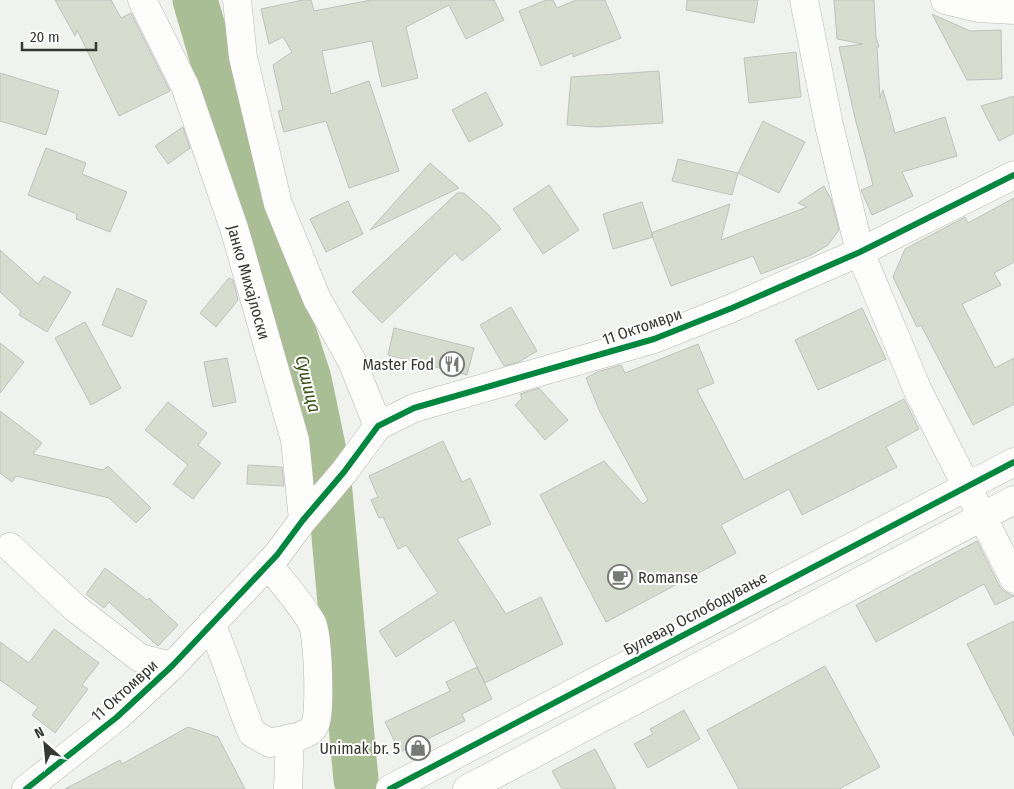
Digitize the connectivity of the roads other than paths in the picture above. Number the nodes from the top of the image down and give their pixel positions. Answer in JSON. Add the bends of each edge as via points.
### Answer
{"nodes":[{"id":1,"x":142,"y":0,"type":"edge"},
{"id":2,"x":237,"y":0,"type":"edge"},
{"id":3,"x":804,"y":0,"type":"edge"},
{"id":4,"x":945,"y":0,"type":"edge"},
{"id":5,"x":1014,"y":10,"type":"edge"},
{"id":6,"x":1014,"y":175,"type":"edge"},
{"id":7,"x":860,"y":252,"type":"junction"},
{"id":8,"x":378,"y":426,"type":"junction"},
{"id":9,"x":1014,"y":462,"type":"edge"},
{"id":10,"x":967,"y":487,"type":"junction"},
{"id":11,"x":1014,"y":500,"type":"edge"},
{"id":12,"x":311,"y":511,"type":"junction"},
{"id":13,"x":982,"y":517,"type":"junction"},
{"id":14,"x":10,"y":547,"type":"dead end"},
{"id":15,"x":268,"y":565,"type":"junction"},
{"id":16,"x":1014,"y":579,"type":"edge"},
{"id":17,"x":211,"y":624,"type":"junction"},
{"id":18,"x":172,"y":666,"type":"junction"},
{"id":19,"x":290,"y":738,"type":"junction"},
{"id":20,"x":26,"y":789,"type":"edge"},
{"id":21,"x":288,"y":789,"type":"edge"},
{"id":22,"x":390,"y":789,"type":"edge"},
{"id":23,"x":467,"y":789,"type":"edge"}],
"edges":[{"from":1,"to":12,"type":"street","name":"Јанко Михајлоски","via":[[185,86],[234,228],[295,440]]},
{"from":2,"to":8,"type":"street","via":[[243,57],[278,204],[317,298],[352,361]]},
{"from":3,"to":7,"type":"street","via":[[829,125]]},
{"from":4,"to":5,"type":"street","via":[[978,8]]},
{"from":6,"to":7,"type":"street","name":"11 Октомври"},
{"from":7,"to":8,"type":"street","name":"11 Октомври","via":[[654,339],[414,408]]},
{"from":7,"to":10,"type":"street","via":[[918,391]]},
{"from":8,"to":12,"type":"street","name":"11 Октомври"},
{"from":9,"to":10,"type":"street","name":"Булевар Ослободување"},
{"from":10,"to":13,"type":"street"},
{"from":10,"to":22,"type":"street","name":"Булевар Ослободување"},
{"from":11,"to":13,"type":"street"},
{"from":12,"to":15,"type":"street"},
{"from":13,"to":16,"type":"street"},
{"from":13,"to":23,"type":"street"},
{"from":14,"to":18,"type":"street","via":[[75,608],[140,658]]},
{"from":15,"to":17,"type":"street"},
{"from":15,"to":19,"type":"street","via":[[313,624],[316,641],[318,694],[315,724],[310,731]]},
{"from":17,"to":18,"type":"street","name":"11 Октомври"},
{"from":17,"to":19,"type":"street","via":[[252,733],[270,743]]},
{"from":18,"to":20,"type":"street","name":"11 Октомври","via":[[117,717]]},
{"from":19,"to":21,"type":"street"}]}
